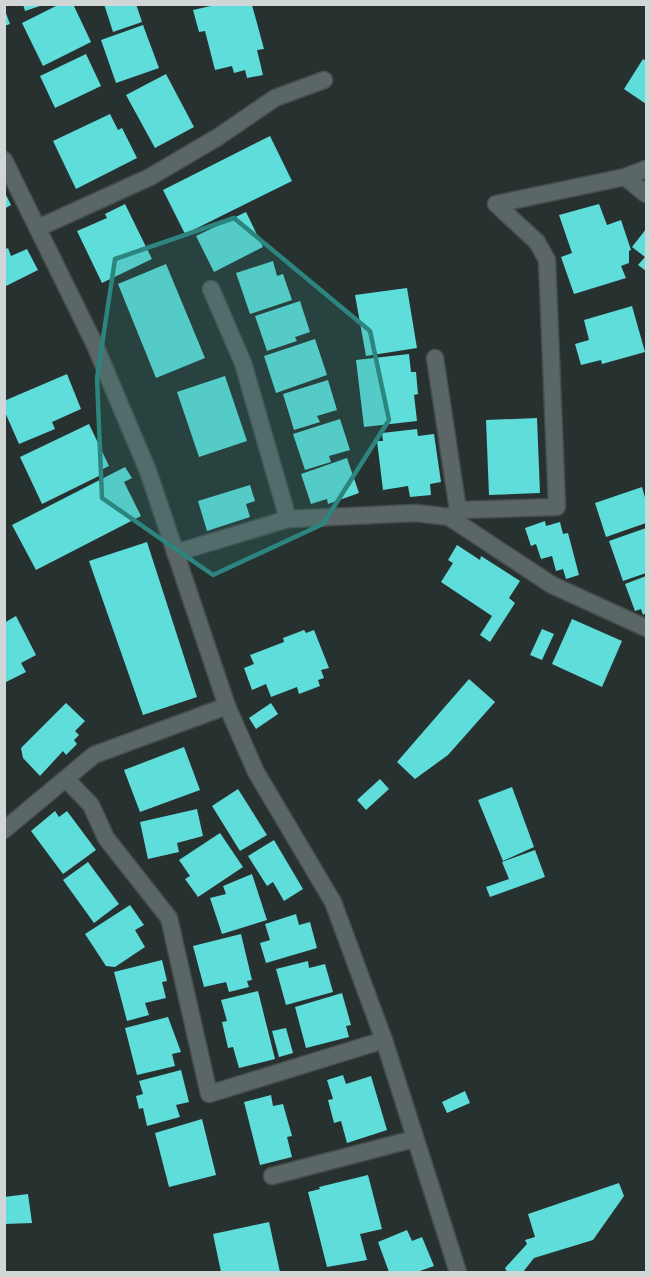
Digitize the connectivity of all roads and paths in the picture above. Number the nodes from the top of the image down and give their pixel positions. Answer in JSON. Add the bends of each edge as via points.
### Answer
{"nodes":[{"id":1,"x":324,"y":80,"type":"dead end"},
{"id":2,"x":4,"y":160,"type":"edge"},
{"id":3,"x":646,"y":169,"type":"edge"},
{"id":4,"x":625,"y":177,"type":"junction"},
{"id":5,"x":646,"y":194,"type":"edge"},
{"id":6,"x":38,"y":228,"type":"junction"},
{"id":7,"x":212,"y":289,"type":"dead end"},
{"id":8,"x":435,"y":358,"type":"dead end"},
{"id":9,"x":454,"y":514,"type":"junction"},
{"id":10,"x":288,"y":519,"type":"junction"},
{"id":11,"x":175,"y":553,"type":"junction"},
{"id":12,"x":646,"y":628,"type":"edge"},
{"id":13,"x":226,"y":706,"type":"junction"},
{"id":14,"x":66,"y":779,"type":"junction"},
{"id":15,"x":4,"y":830,"type":"edge"},
{"id":16,"x":384,"y":1040,"type":"junction"},
{"id":17,"x":414,"y":1139,"type":"junction"},
{"id":18,"x":272,"y":1176,"type":"dead end"},
{"id":19,"x":458,"y":1272,"type":"edge"}],
"edges":[{"from":1,"to":6,"type":"street","via":[[275,98],[150,177]]},
{"from":2,"to":6,"type":"street"},
{"from":3,"to":4,"type":"street"},
{"from":4,"to":5,"type":"street"},
{"from":4,"to":9,"type":"street","via":[[496,204],[537,242],[547,260],[557,507]]},
{"from":6,"to":11,"type":"street","via":[[94,343],[148,471]]},
{"from":7,"to":10,"type":"street","via":[[243,363]]},
{"from":8,"to":9,"type":"street"},
{"from":9,"to":10,"type":"street"},
{"from":9,"to":12,"type":"street","via":[[552,585]]},
{"from":10,"to":11,"type":"street"},
{"from":11,"to":13,"type":"street"},
{"from":13,"to":14,"type":"street","via":[[94,755]]},
{"from":13,"to":16,"type":"street","via":[[256,772],[333,902]]},
{"from":14,"to":15,"type":"street"},
{"from":14,"to":16,"type":"street","via":[[91,805],[106,838],[169,918],[209,1094]]},
{"from":16,"to":17,"type":"street"},
{"from":17,"to":18,"type":"street"},
{"from":17,"to":19,"type":"street"}]}
